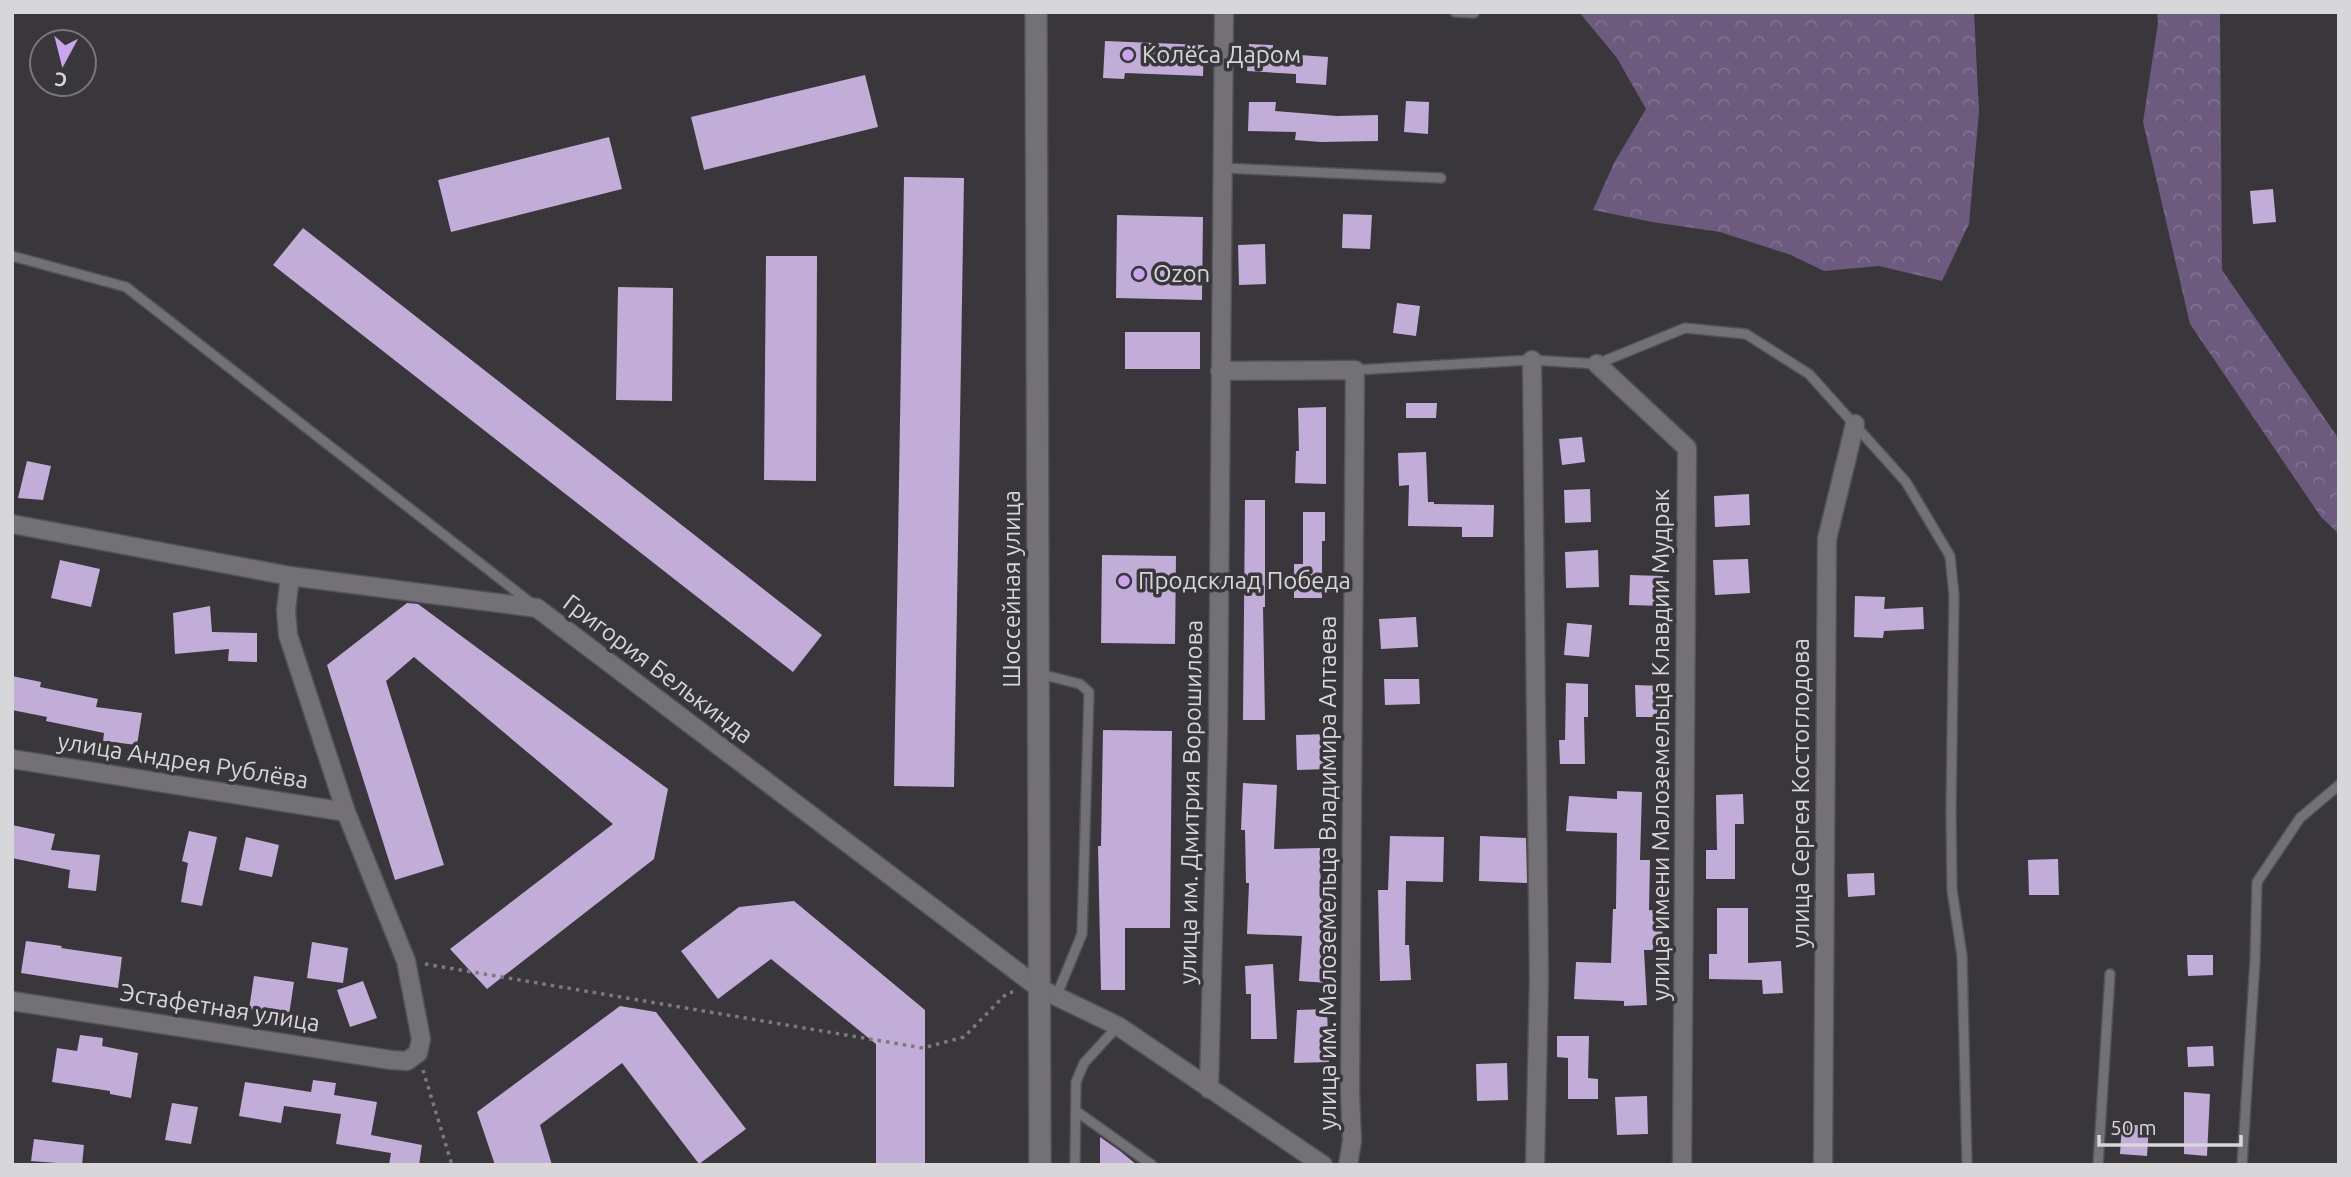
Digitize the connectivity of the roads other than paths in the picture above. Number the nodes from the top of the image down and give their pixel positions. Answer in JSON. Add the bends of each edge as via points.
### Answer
{"nodes":[{"id":1,"x":1036,"y":12,"type":"edge"},
{"id":2,"x":1224,"y":12,"type":"edge"},
{"id":3,"x":1455,"y":12,"type":"edge"},
{"id":4,"x":1474,"y":13,"type":"edge"},
{"id":5,"x":1223,"y":168,"type":"junction"},
{"id":6,"x":1441,"y":178,"type":"dead end"},
{"id":7,"x":12,"y":256,"type":"edge"},
{"id":8,"x":1532,"y":360,"type":"junction"},
{"id":9,"x":1597,"y":364,"type":"junction"},
{"id":10,"x":1355,"y":370,"type":"junction"},
{"id":11,"x":1220,"y":371,"type":"junction"},
{"id":12,"x":1855,"y":424,"type":"junction"},
{"id":13,"x":12,"y":524,"type":"edge"},
{"id":14,"x":290,"y":576,"type":"junction"},
{"id":15,"x":537,"y":608,"type":"junction"},
{"id":16,"x":1038,"y":674,"type":"junction"},
{"id":17,"x":12,"y":759,"type":"edge"},
{"id":18,"x":2339,"y":785,"type":"edge"},
{"id":19,"x":346,"y":812,"type":"junction"},
{"id":20,"x":2110,"y":974,"type":"dead end"},
{"id":21,"x":1048,"y":992,"type":"junction"},
{"id":22,"x":12,"y":1001,"type":"edge"},
{"id":23,"x":1118,"y":1026,"type":"junction"},
{"id":24,"x":1209,"y":1089,"type":"junction"},
{"id":25,"x":1076,"y":1111,"type":"junction"},
{"id":26,"x":1040,"y":1165,"type":"edge"},
{"id":27,"x":1075,"y":1165,"type":"edge"},
{"id":28,"x":1152,"y":1165,"type":"edge"},
{"id":29,"x":1323,"y":1165,"type":"edge"},
{"id":30,"x":1348,"y":1165,"type":"edge"},
{"id":31,"x":1535,"y":1165,"type":"edge"},
{"id":32,"x":1682,"y":1165,"type":"edge"},
{"id":33,"x":1824,"y":1165,"type":"edge"},
{"id":34,"x":1968,"y":1165,"type":"edge"},
{"id":35,"x":2098,"y":1165,"type":"edge"},
{"id":36,"x":2242,"y":1165,"type":"edge"}],
"edges":[{"from":1,"to":16,"type":"street","name":"Шоссейная улица"},
{"from":2,"to":5,"type":"street","name":"улица им. Дмитрия Ворошилова"},
{"from":3,"to":4,"type":"lane"},
{"from":5,"to":6,"type":"lane"},
{"from":5,"to":11,"type":"street","name":"улица им. Дмитрия Ворошилова"},
{"from":7,"to":15,"type":"lane","via":[[126,287]]},
{"from":8,"to":9,"type":"lane"},
{"from":8,"to":10,"type":"lane"},
{"from":8,"to":31,"type":"street","via":[[1539,965]]},
{"from":9,"to":12,"type":"lane","via":[[1685,328],[1746,334],[1810,373]]},
{"from":9,"to":32,"type":"street","name":"улица имени Малоземельца Клавдии Мудрак","via":[[1687,448]]},
{"from":10,"to":11,"type":"street"},
{"from":10,"to":30,"type":"street","name":"улица им. Малоземельца Владимира Алтаева","via":[[1352,1141]]},
{"from":11,"to":24,"type":"street","name":"улица им. Дмитрия Ворошилова","via":[[1218,734]]},
{"from":12,"to":33,"type":"street","name":"улица Сергея Костоглодова","via":[[1827,539]]},
{"from":12,"to":34,"type":"lane","via":[[1906,482],[1950,556],[1954,595],[1952,890],[1962,956]]},
{"from":13,"to":14,"type":"street","name":"Григория Белькинда"},
{"from":14,"to":15,"type":"street","name":"Григория Белькинда"},
{"from":14,"to":19,"type":"street","via":[[288,635]]},
{"from":15,"to":21,"type":"street","name":"Григория Белькинда"},
{"from":16,"to":21,"type":"street","name":"Шоссейная улица"},
{"from":16,"to":21,"type":"lane","via":[[1080,684],[1089,692],[1082,934]]},
{"from":17,"to":19,"type":"street","name":"улица Андрея Рублёва"},
{"from":18,"to":36,"type":"lane","via":[[2300,818],[2257,882]]},
{"from":19,"to":22,"type":"street","name":"Эстафетная улица","via":[[405,961],[421,1039],[418,1054],[391,1060]]},
{"from":20,"to":35,"type":"lane"},
{"from":21,"to":23,"type":"street","name":"Григория Белькинда"},
{"from":21,"to":26,"type":"street","name":"Шоссейная улица"},
{"from":23,"to":24,"type":"street","name":"Григория Белькинда"},
{"from":23,"to":25,"type":"lane","via":[[1084,1063],[1076,1082]]},
{"from":24,"to":29,"type":"street","name":"Григория Белькинда"},
{"from":25,"to":27,"type":"lane"},
{"from":25,"to":28,"type":"lane"}]}
